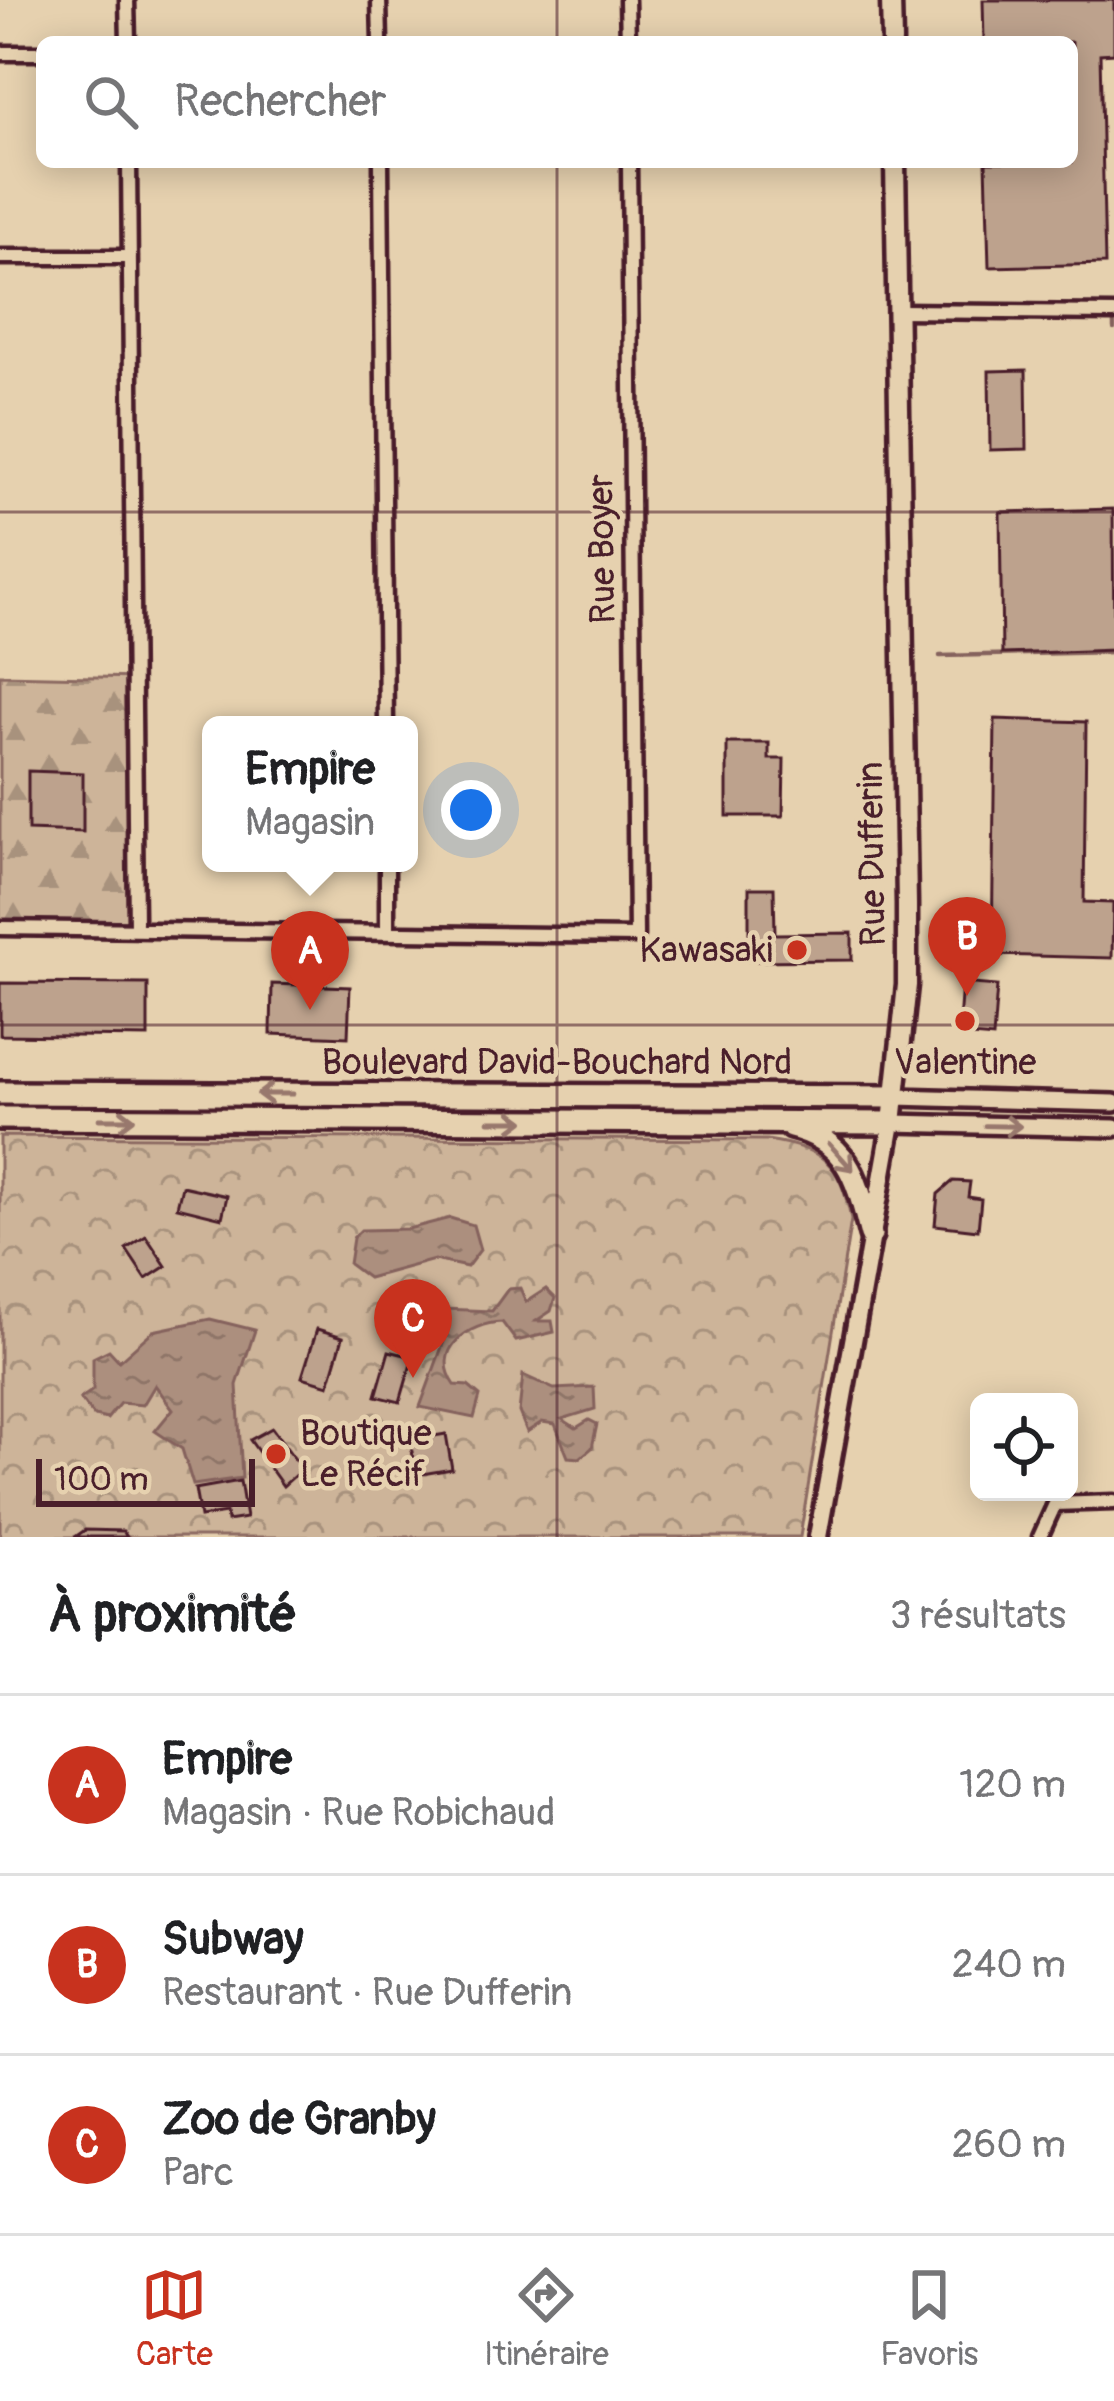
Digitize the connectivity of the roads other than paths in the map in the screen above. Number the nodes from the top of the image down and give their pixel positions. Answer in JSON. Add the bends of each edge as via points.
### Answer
{"nodes":[{"id":1,"x":127,"y":0,"type":"edge"},
{"id":2,"x":379,"y":0,"type":"edge"},
{"id":3,"x":627,"y":0,"type":"edge"},
{"id":4,"x":891,"y":0,"type":"edge"},
{"id":5,"x":128,"y":36,"type":"edge"},
{"id":6,"x":380,"y":36,"type":"edge"},
{"id":7,"x":628,"y":36,"type":"edge"},
{"id":8,"x":892,"y":36,"type":"edge"},
{"id":9,"x":0,"y":53,"type":"edge"},
{"id":10,"x":36,"y":53,"type":"edge"},
{"id":11,"x":129,"y":168,"type":"edge"},
{"id":12,"x":381,"y":168,"type":"edge"},
{"id":13,"x":629,"y":168,"type":"edge"},
{"id":14,"x":895,"y":168,"type":"edge"},
{"id":15,"x":130,"y":256,"type":"junction"},
{"id":16,"x":0,"y":257,"type":"edge"},
{"id":17,"x":898,"y":311,"type":"junction"},
{"id":18,"x":1114,"y":313,"type":"edge"},
{"id":19,"x":386,"y":716,"type":"edge"},
{"id":20,"x":387,"y":872,"type":"edge"},
{"id":21,"x":0,"y":928,"type":"edge"},
{"id":22,"x":136,"y":929,"type":"junction"},
{"id":23,"x":388,"y":933,"type":"junction"},
{"id":24,"x":0,"y":1093,"type":"edge"},
{"id":25,"x":896,"y":1097,"type":"junction"},
{"id":26,"x":1114,"y":1103,"type":"edge"},
{"id":27,"x":0,"y":1118,"type":"edge"},
{"id":28,"x":767,"y":1122,"type":"junction"},
{"id":29,"x":892,"y":1123,"type":"junction"},
{"id":30,"x":1114,"y":1128,"type":"edge"},
{"id":31,"x":871,"y":1234,"type":"junction"},
{"id":32,"x":1114,"y":1502,"type":"edge"},
{"id":33,"x":818,"y":1537,"type":"edge"},
{"id":34,"x":1040,"y":1537,"type":"edge"}],
"edges":[{"from":1,"to":5,"type":"street"},
{"from":2,"to":6,"type":"street"},
{"from":3,"to":7,"type":"street"},
{"from":4,"to":8,"type":"main road"},
{"from":9,"to":10,"type":"street"},
{"from":11,"to":15,"type":"street"},
{"from":12,"to":19,"type":"street"},
{"from":13,"to":23,"type":"street","name":"Rue Boyer","via":[[636,936]]},
{"from":14,"to":17,"type":"main road","name":"Rue Dufferin"},
{"from":15,"to":16,"type":"street"},
{"from":15,"to":22,"type":"street"},
{"from":17,"to":18,"type":"street"},
{"from":17,"to":25,"type":"main road","name":"Rue Dufferin","via":[[907,942]]},
{"from":20,"to":23,"type":"street"},
{"from":21,"to":22,"type":"street"},
{"from":22,"to":23,"type":"street"},
{"from":25,"to":24,"type":"highway","name":"Boulevard David-Bouchard Nord","one_way":true},
{"from":25,"to":26,"type":"street","name":"Boulevard David-Bouchard Nord"},
{"from":25,"to":29,"type":"main road","name":"Rue Dufferin"},
{"from":27,"to":28,"type":"highway","name":"Boulevard David-Bouchard Nord","one_way":true},
{"from":28,"to":29,"type":"highway","name":"Boulevard David-Bouchard Nord"},
{"from":28,"to":31,"type":"highway","one_way":true,"via":[[838,1148],[854,1168]]},
{"from":29,"to":30,"type":"street","name":"Boulevard David-Bouchard Nord","one_way":true},
{"from":29,"to":31,"type":"main road","name":"Rue Dufferin"},
{"from":31,"to":33,"type":"main road","name":"Rue Dufferin"},
{"from":32,"to":34,"type":"street","via":[[1055,1504]]}]}
